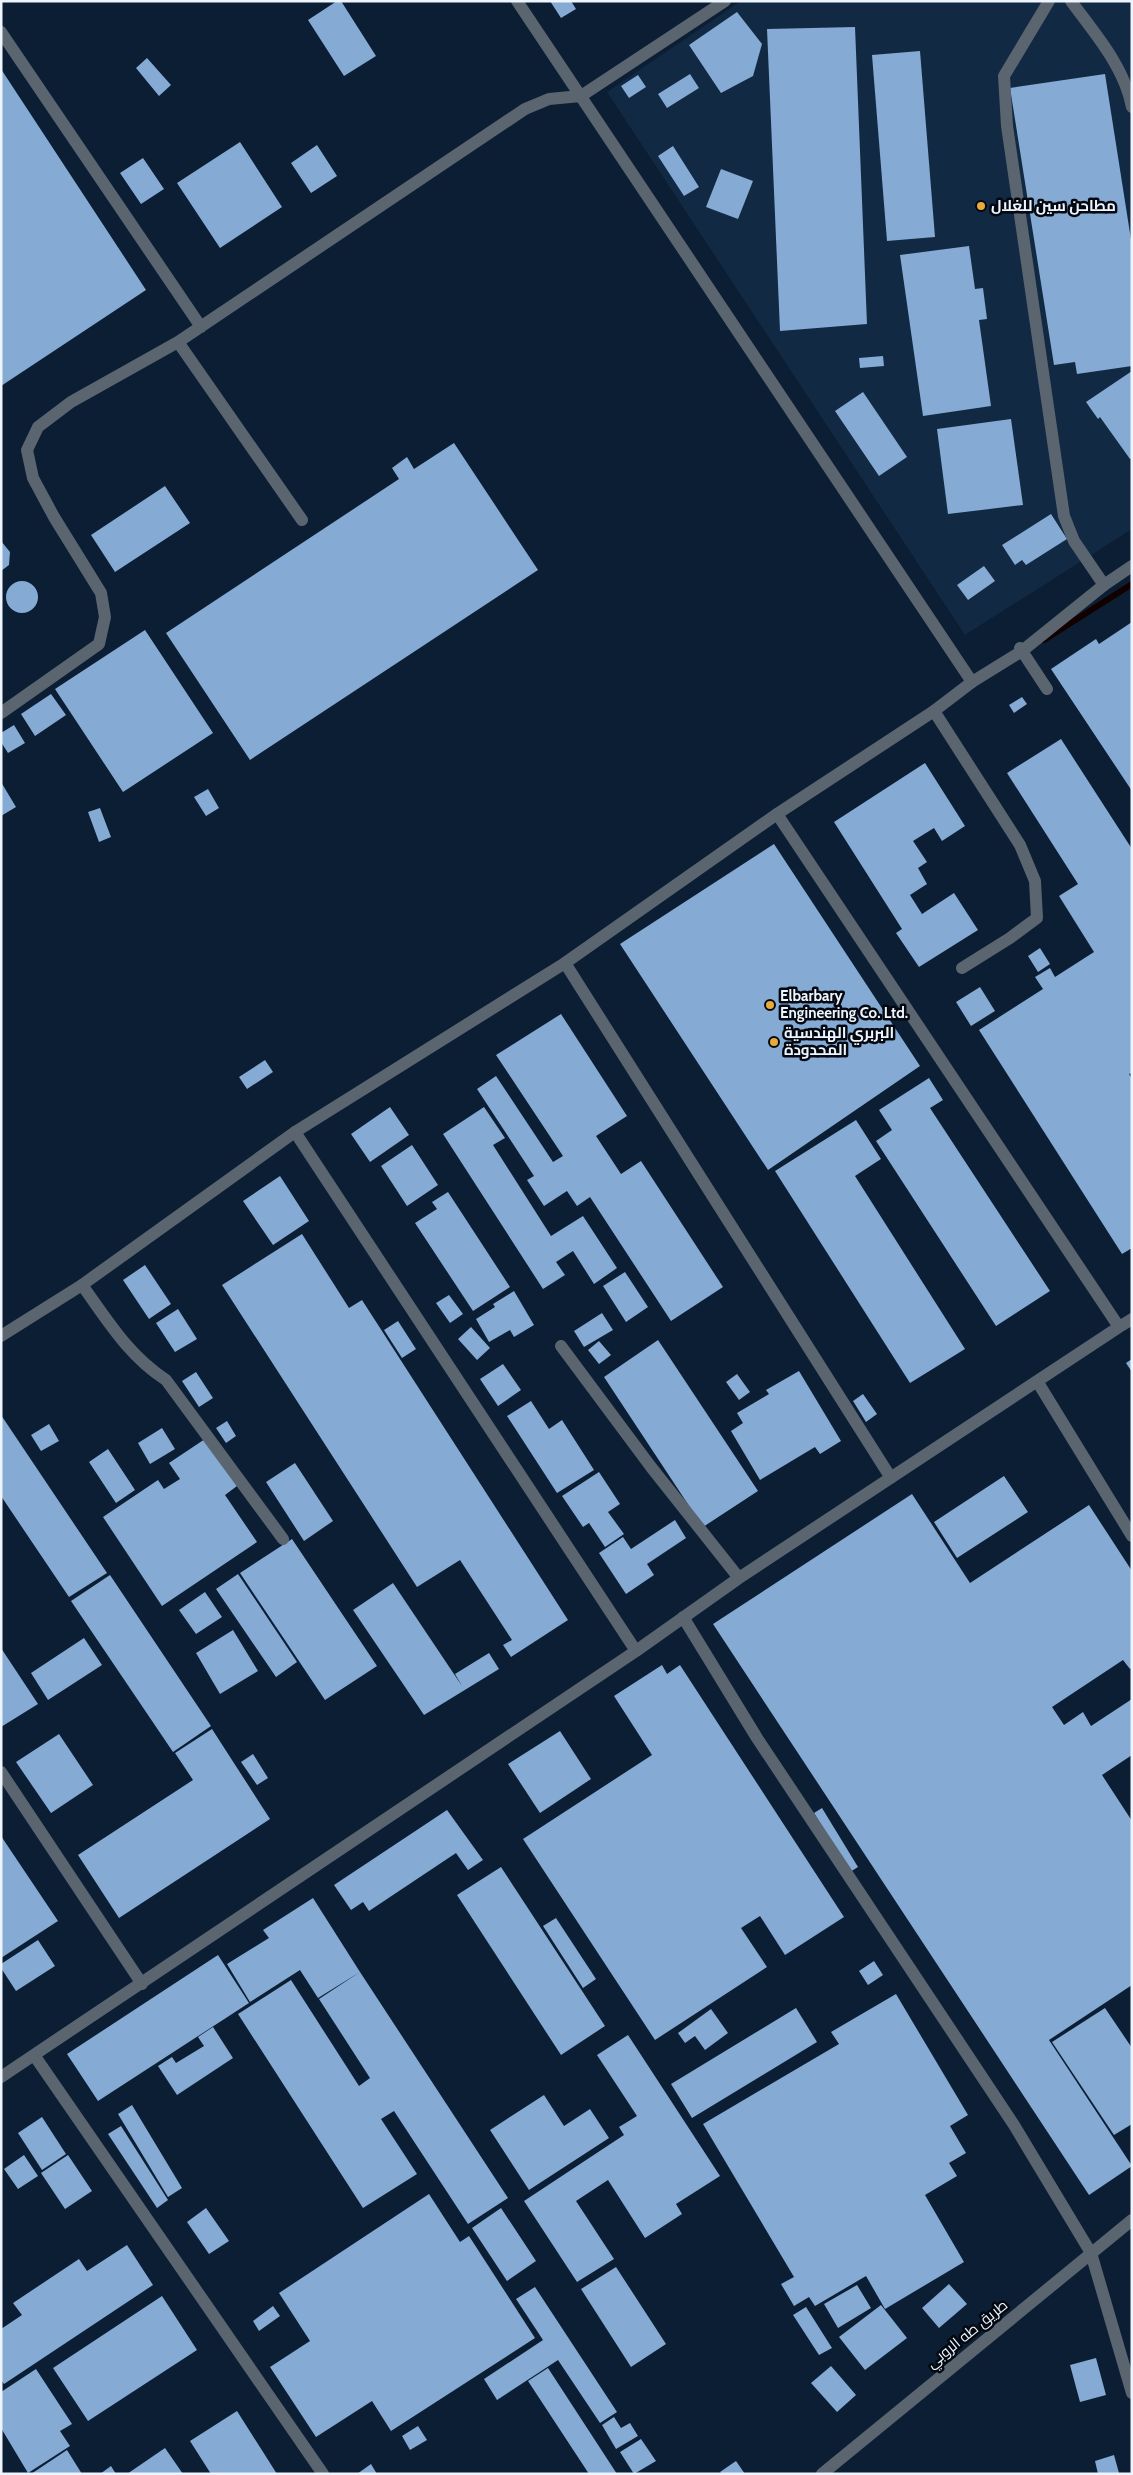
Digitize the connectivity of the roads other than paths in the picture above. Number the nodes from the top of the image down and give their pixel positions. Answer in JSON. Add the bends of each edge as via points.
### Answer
{"nodes":[{"id":1,"x":517,"y":1,"type":"edge"},
{"id":2,"x":724,"y":1,"type":"edge"},
{"id":3,"x":1049,"y":1,"type":"edge"},
{"id":4,"x":1072,"y":1,"type":"edge"},
{"id":5,"x":1,"y":32,"type":"edge"},
{"id":6,"x":581,"y":96,"type":"junction"},
{"id":7,"x":1132,"y":107,"type":"edge"},
{"id":8,"x":200,"y":326,"type":"junction"},
{"id":9,"x":178,"y":342,"type":"junction"},
{"id":10,"x":302,"y":520,"type":"dead end"},
{"id":11,"x":1132,"y":566,"type":"edge"},
{"id":12,"x":1104,"y":585,"type":"junction"},
{"id":13,"x":1021,"y":649,"type":"junction"},
{"id":14,"x":972,"y":682,"type":"junction"},
{"id":15,"x":1047,"y":689,"type":"dead end"},
{"id":16,"x":934,"y":712,"type":"junction"},
{"id":17,"x":1,"y":713,"type":"edge"},
{"id":18,"x":778,"y":814,"type":"junction"},
{"id":19,"x":565,"y":963,"type":"junction"},
{"id":20,"x":962,"y":968,"type":"dead end"},
{"id":21,"x":295,"y":1132,"type":"junction"},
{"id":22,"x":82,"y":1285,"type":"junction"},
{"id":23,"x":1132,"y":1319,"type":"edge"},
{"id":24,"x":1118,"y":1328,"type":"junction"},
{"id":25,"x":1,"y":1336,"type":"edge"},
{"id":26,"x":561,"y":1346,"type":"dead end"},
{"id":27,"x":1037,"y":1382,"type":"junction"},
{"id":28,"x":891,"y":1478,"type":"junction"},
{"id":29,"x":1132,"y":1536,"type":"edge"},
{"id":30,"x":283,"y":1539,"type":"dead end"},
{"id":31,"x":738,"y":1578,"type":"junction"},
{"id":32,"x":683,"y":1617,"type":"junction"},
{"id":33,"x":636,"y":1651,"type":"junction"},
{"id":34,"x":1,"y":1772,"type":"edge"},
{"id":35,"x":142,"y":1984,"type":"junction"},
{"id":36,"x":34,"y":2055,"type":"junction"},
{"id":37,"x":1,"y":2077,"type":"edge"},
{"id":38,"x":1132,"y":2220,"type":"edge"},
{"id":39,"x":1091,"y":2253,"type":"junction"},
{"id":40,"x":1132,"y":2393,"type":"edge"},
{"id":41,"x":323,"y":2474,"type":"edge"},
{"id":42,"x":822,"y":2474,"type":"edge"}],
"edges":[{"from":1,"to":6,"type":"street"},
{"from":2,"to":6,"type":"street"},
{"from":3,"to":12,"type":"street","via":[[1004,76],[1007,126],[1064,516],[1074,541]]},
{"from":4,"to":7,"type":"street","via":[[1118,66]]},
{"from":5,"to":8,"type":"street"},
{"from":6,"to":8,"type":"street","via":[[548,99],[526,109]]},
{"from":6,"to":14,"type":"street"},
{"from":8,"to":9,"type":"street"},
{"from":9,"to":10,"type":"street"},
{"from":9,"to":17,"type":"street","via":[[71,402],[38,427],[27,450],[33,478],[101,593],[105,617],[99,644]]},
{"from":11,"to":12,"type":"street"},
{"from":12,"to":13,"type":"street"},
{"from":13,"to":14,"type":"street"},
{"from":13,"to":15,"type":"street","bridge":true},
{"from":14,"to":16,"type":"street"},
{"from":16,"to":18,"type":"street"},
{"from":16,"to":20,"type":"street","via":[[1020,845],[1035,881],[1037,918]]},
{"from":18,"to":19,"type":"street"},
{"from":18,"to":24,"type":"street"},
{"from":19,"to":21,"type":"street"},
{"from":19,"to":28,"type":"street"},
{"from":21,"to":22,"type":"street"},
{"from":21,"to":33,"type":"street"},
{"from":22,"to":25,"type":"street"},
{"from":22,"to":30,"type":"street","via":[[127,1349],[166,1380]]},
{"from":23,"to":24,"type":"street"},
{"from":24,"to":27,"type":"street"},
{"from":26,"to":31,"type":"street"},
{"from":27,"to":28,"type":"street"},
{"from":27,"to":29,"type":"street"},
{"from":28,"to":31,"type":"street"},
{"from":31,"to":32,"type":"street"},
{"from":32,"to":33,"type":"street"},
{"from":32,"to":39,"type":"street","via":[[758,1738],[1014,2125]]},
{"from":33,"to":35,"type":"street"},
{"from":34,"to":35,"type":"street"},
{"from":35,"to":36,"type":"street"},
{"from":36,"to":37,"type":"street"},
{"from":36,"to":41,"type":"street"},
{"from":38,"to":39,"type":"street","name":"طريق طه الروبي"},
{"from":39,"to":40,"type":"street"},
{"from":39,"to":42,"type":"street","name":"طريق طه الروبي"}]}
